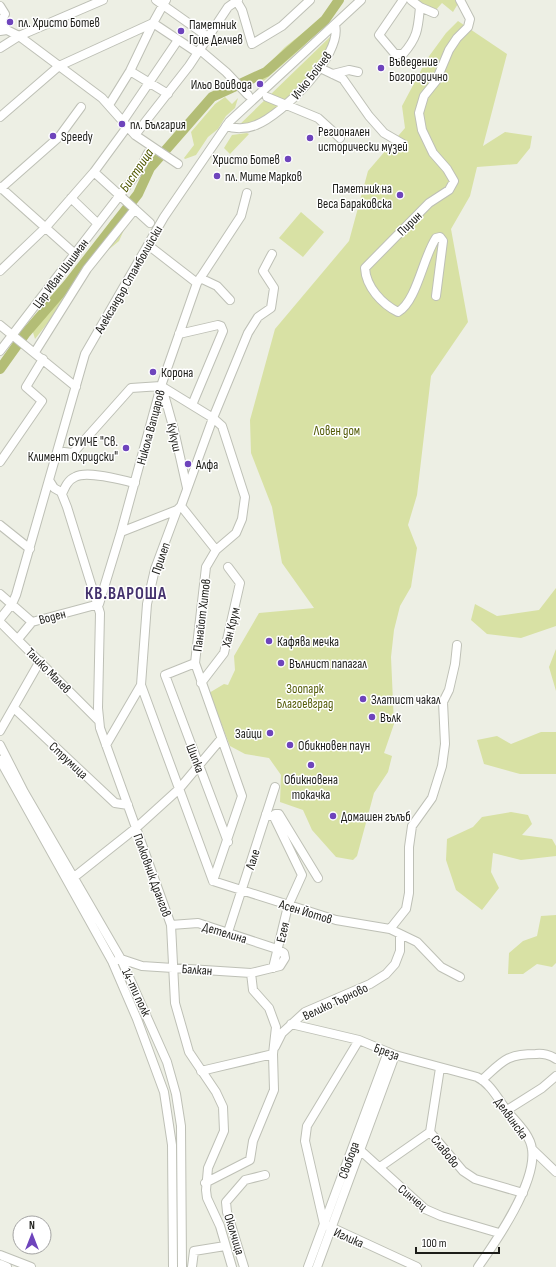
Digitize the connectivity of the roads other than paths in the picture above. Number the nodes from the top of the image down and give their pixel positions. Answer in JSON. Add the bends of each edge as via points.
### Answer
{"nodes":[{"id":1,"x":103,"y":0,"type":"edge"},
{"id":2,"x":156,"y":0,"type":"edge"},
{"id":3,"x":237,"y":0,"type":"edge"},
{"id":4,"x":361,"y":0,"type":"edge"},
{"id":5,"x":402,"y":0,"type":"edge"},
{"id":6,"x":411,"y":0,"type":"edge"},
{"id":7,"x":460,"y":0,"type":"edge"},
{"id":8,"x":306,"y":2,"type":"edge"},
{"id":9,"x":165,"y":3,"type":"edge"},
{"id":10,"x":0,"y":6,"type":"edge"},
{"id":11,"x":420,"y":7,"type":"junction"},
{"id":12,"x":434,"y":13,"type":"dead end"},
{"id":13,"x":153,"y":23,"type":"junction"},
{"id":14,"x":335,"y":25,"type":"junction"},
{"id":15,"x":3,"y":31,"type":"edge"},
{"id":16,"x":19,"y":36,"type":"junction"},
{"id":17,"x":208,"y":37,"type":"junction"},
{"id":18,"x":178,"y":40,"type":"junction"},
{"id":19,"x":0,"y":48,"type":"edge"},
{"id":20,"x":199,"y":52,"type":"junction"},
{"id":21,"x":59,"y":66,"type":"junction"},
{"id":22,"x":320,"y":68,"type":"junction"},
{"id":23,"x":130,"y":70,"type":"junction"},
{"id":24,"x":358,"y":72,"type":"dead end"},
{"id":25,"x":333,"y":74,"type":"junction"},
{"id":26,"x":149,"y":83,"type":"junction"},
{"id":27,"x":246,"y":93,"type":"dead end"},
{"id":28,"x":168,"y":94,"type":"junction"},
{"id":29,"x":267,"y":97,"type":"dead end"},
{"id":30,"x":109,"y":105,"type":"junction"},
{"id":31,"x":286,"y":106,"type":"junction"},
{"id":32,"x":81,"y":107,"type":"dead end"},
{"id":33,"x":0,"y":117,"type":"edge"},
{"id":34,"x":125,"y":124,"type":"junction"},
{"id":35,"x":226,"y":126,"type":"junction"},
{"id":36,"x":135,"y":135,"type":"junction"},
{"id":37,"x":340,"y":138,"type":"dead end"},
{"id":38,"x":403,"y":144,"type":"dead end"},
{"id":39,"x":151,"y":150,"type":"junction"},
{"id":40,"x":178,"y":164,"type":"dead end"},
{"id":41,"x":94,"y":172,"type":"junction"},
{"id":42,"x":0,"y":188,"type":"edge"},
{"id":43,"x":247,"y":193,"type":"dead end"},
{"id":44,"x":120,"y":195,"type":"junction"},
{"id":45,"x":71,"y":198,"type":"junction"},
{"id":46,"x":136,"y":209,"type":"junction"},
{"id":47,"x":97,"y":223,"type":"junction"},
{"id":48,"x":150,"y":223,"type":"dead end"},
{"id":49,"x":46,"y":228,"type":"junction"},
{"id":50,"x":148,"y":245,"type":"junction"},
{"id":51,"x":75,"y":254,"type":"junction"},
{"id":52,"x":272,"y":254,"type":"dead end"},
{"id":53,"x":1,"y":268,"type":"edge"},
{"id":54,"x":198,"y":280,"type":"junction"},
{"id":55,"x":436,"y":296,"type":"dead end"},
{"id":56,"x":230,"y":300,"type":"dead end"},
{"id":57,"x":0,"y":325,"type":"edge"},
{"id":58,"x":179,"y":334,"type":"junction"},
{"id":59,"x":13,"y":335,"type":"junction"},
{"id":60,"x":0,"y":351,"type":"edge"},
{"id":61,"x":35,"y":352,"type":"junction"},
{"id":62,"x":42,"y":359,"type":"junction"},
{"id":63,"x":161,"y":386,"type":"junction"},
{"id":64,"x":76,"y":387,"type":"junction"},
{"id":65,"x":192,"y":405,"type":"junction"},
{"id":66,"x":212,"y":418,"type":"junction"},
{"id":67,"x":64,"y":452,"type":"dead end"},
{"id":68,"x":0,"y":462,"type":"edge"},
{"id":69,"x":49,"y":480,"type":"junction"},
{"id":70,"x":135,"y":483,"type":"junction"},
{"id":71,"x":187,"y":488,"type":"junction"},
{"id":72,"x":62,"y":494,"type":"junction"},
{"id":73,"x":179,"y":508,"type":"junction"},
{"id":74,"x":0,"y":525,"type":"edge"},
{"id":75,"x":121,"y":532,"type":"junction"},
{"id":76,"x":30,"y":549,"type":"junction"},
{"id":77,"x":216,"y":550,"type":"junction"},
{"id":78,"x":228,"y":568,"type":"dead end"},
{"id":79,"x":0,"y":594,"type":"edge"},
{"id":80,"x":12,"y":604,"type":"junction"},
{"id":81,"x":99,"y":604,"type":"junction"},
{"id":82,"x":0,"y":620,"type":"edge"},
{"id":83,"x":32,"y":622,"type":"junction"},
{"id":84,"x":18,"y":639,"type":"junction"},
{"id":85,"x":457,"y":646,"type":"dead end"},
{"id":86,"x":40,"y":661,"type":"junction"},
{"id":87,"x":195,"y":663,"type":"junction"},
{"id":88,"x":201,"y":683,"type":"junction"},
{"id":89,"x":141,"y":685,"type":"junction"},
{"id":90,"x":14,"y":708,"type":"junction"},
{"id":91,"x":98,"y":720,"type":"junction"},
{"id":92,"x":0,"y":731,"type":"edge"},
{"id":93,"x":221,"y":739,"type":"junction"},
{"id":94,"x":0,"y":745,"type":"edge"},
{"id":95,"x":106,"y":745,"type":"junction"},
{"id":96,"x":0,"y":760,"type":"edge"},
{"id":97,"x":199,"y":765,"type":"junction"},
{"id":98,"x":275,"y":787,"type":"dead end"},
{"id":99,"x":179,"y":789,"type":"junction"},
{"id":100,"x":128,"y":806,"type":"junction"},
{"id":101,"x":270,"y":816,"type":"junction"},
{"id":102,"x":136,"y":828,"type":"junction"},
{"id":103,"x":228,"y":842,"type":"junction"},
{"id":104,"x":73,"y":878,"type":"junction"},
{"id":105,"x":318,"y":878,"type":"dead end"},
{"id":106,"x":213,"y":881,"type":"junction"},
{"id":107,"x":242,"y":891,"type":"junction"},
{"id":108,"x":288,"y":906,"type":"junction"},
{"id":109,"x":171,"y":926,"type":"junction"},
{"id":110,"x":390,"y":929,"type":"junction"},
{"id":111,"x":228,"y":932,"type":"junction"},
{"id":112,"x":400,"y":934,"type":"junction"},
{"id":113,"x":277,"y":949,"type":"junction"},
{"id":114,"x":121,"y":959,"type":"junction"},
{"id":115,"x":112,"y":962,"type":"junction"},
{"id":116,"x":142,"y":966,"type":"junction"},
{"id":117,"x":172,"y":968,"type":"junction"},
{"id":118,"x":251,"y":973,"type":"junction"},
{"id":119,"x":460,"y":977,"type":"dead end"},
{"id":120,"x":132,"y":982,"type":"junction"},
{"id":121,"x":291,"y":1024,"type":"junction"},
{"id":122,"x":359,"y":1040,"type":"junction"},
{"id":123,"x":273,"y":1054,"type":"junction"},
{"id":124,"x":391,"y":1054,"type":"junction"},
{"id":125,"x":556,"y":1059,"type":"edge"},
{"id":126,"x":440,"y":1068,"type":"junction"},
{"id":127,"x":201,"y":1071,"type":"junction"},
{"id":128,"x":556,"y":1076,"type":"edge"},
{"id":129,"x":482,"y":1080,"type":"junction"},
{"id":130,"x":507,"y":1110,"type":"junction"},
{"id":131,"x":430,"y":1132,"type":"junction"},
{"id":132,"x":532,"y":1149,"type":"junction"},
{"id":133,"x":360,"y":1150,"type":"junction"},
{"id":134,"x":380,"y":1167,"type":"junction"},
{"id":135,"x":556,"y":1172,"type":"edge"},
{"id":136,"x":265,"y":1175,"type":"dead end"},
{"id":137,"x":205,"y":1183,"type":"junction"},
{"id":138,"x":523,"y":1193,"type":"junction"},
{"id":139,"x":328,"y":1227,"type":"junction"},
{"id":140,"x":499,"y":1233,"type":"junction"},
{"id":141,"x":225,"y":1246,"type":"junction"},
{"id":142,"x":0,"y":1255,"type":"edge"},
{"id":143,"x":0,"y":1264,"type":"edge"},
{"id":144,"x":7,"y":1267,"type":"edge"},
{"id":145,"x":32,"y":1267,"type":"edge"},
{"id":146,"x":173,"y":1267,"type":"edge"},
{"id":147,"x":182,"y":1267,"type":"edge"},
{"id":148,"x":192,"y":1267,"type":"edge"},
{"id":149,"x":232,"y":1267,"type":"edge"},
{"id":150,"x":244,"y":1267,"type":"edge"},
{"id":151,"x":308,"y":1267,"type":"edge"},
{"id":152,"x":317,"y":1267,"type":"edge"},
{"id":153,"x":417,"y":1267,"type":"edge"},
{"id":154,"x":478,"y":1267,"type":"edge"}],
"edges":[{"from":1,"to":16,"type":"street"},
{"from":2,"to":9,"type":"street"},
{"from":3,"to":8,"type":"street","via":[[252,44],[282,26]]},
{"from":3,"to":17,"type":"street","via":[[228,7]]},
{"from":4,"to":14,"type":"street","name":"Александър Стамболийски"},
{"from":5,"to":11,"type":"street","via":[[379,32],[395,54],[403,54],[417,35]]},
{"from":6,"to":11,"type":"street"},
{"from":7,"to":55,"type":"street","name":"Пирин","via":[[470,19],[468,27],[449,50],[436,81],[424,96],[419,113],[422,130],[433,153],[454,181],[449,190],[429,203],[366,268],[366,278],[374,292],[388,308],[398,312],[403,309],[416,286],[430,247],[440,236],[443,241]]},
{"from":9,"to":13,"type":"street"},
{"from":9,"to":17,"type":"street"},
{"from":10,"to":15,"type":"street","via":[[5,14],[1,22]]},
{"from":11,"to":12,"type":"street"},
{"from":13,"to":18,"type":"street"},
{"from":13,"to":21,"type":"street"},
{"from":13,"to":23,"type":"street"},
{"from":14,"to":22,"type":"street","name":"Ичко Бойчев","via":[[335,43]]},
{"from":14,"to":35,"type":"street","name":"Александър Стамболийски"},
{"from":15,"to":16,"type":"street"},
{"from":16,"to":19,"type":"street"},
{"from":16,"to":21,"type":"street"},
{"from":17,"to":20,"type":"street"},
{"from":18,"to":20,"type":"street"},
{"from":18,"to":26,"type":"street"},
{"from":20,"to":27,"type":"street","via":[[226,72]]},
{"from":20,"to":28,"type":"street"},
{"from":21,"to":30,"type":"street"},
{"from":21,"to":33,"type":"street"},
{"from":22,"to":25,"type":"street"},
{"from":22,"to":31,"type":"street","name":"Ичко Бойчев"},
{"from":23,"to":26,"type":"street"},
{"from":23,"to":30,"type":"street"},
{"from":24,"to":25,"type":"street","via":[[350,70]]},
{"from":25,"to":38,"type":"street","via":[[343,79],[384,133]]},
{"from":26,"to":28,"type":"street"},
{"from":26,"to":34,"type":"street"},
{"from":28,"to":36,"type":"street"},
{"from":29,"to":31,"type":"street"},
{"from":30,"to":34,"type":"street"},
{"from":31,"to":35,"type":"street","name":"Ичко Бойчев","via":[[256,125],[233,129]]},
{"from":31,"to":37,"type":"street","via":[[318,118]]},
{"from":32,"to":42,"type":"street","via":[[59,137]]},
{"from":34,"to":36,"type":"street"},
{"from":34,"to":41,"type":"street"},
{"from":35,"to":50,"type":"street","name":"Александър Стамболийски","via":[[175,199]]},
{"from":36,"to":39,"type":"street"},
{"from":39,"to":40,"type":"street"},
{"from":39,"to":44,"type":"street","name":"Цар Иван Шишман"},
{"from":41,"to":44,"type":"street"},
{"from":41,"to":45,"type":"street"},
{"from":42,"to":49,"type":"street"},
{"from":43,"to":54,"type":"street","name":"Никола Вапцаров","via":[[241,216]]},
{"from":44,"to":46,"type":"street"},
{"from":44,"to":47,"type":"street","name":"Цар Иван Шишман"},
{"from":45,"to":47,"type":"street"},
{"from":45,"to":49,"type":"street"},
{"from":46,"to":48,"type":"street"},
{"from":46,"to":61,"type":"street","via":[[88,269]]},
{"from":47,"to":51,"type":"street","name":"Цар Иван Шишман"},
{"from":49,"to":51,"type":"street"},
{"from":49,"to":53,"type":"street"},
{"from":50,"to":54,"type":"street"},
{"from":50,"to":64,"type":"street","name":"Александър Стамболийски","via":[[85,354]]},
{"from":51,"to":59,"type":"street","name":"Цар Иван Шишман"},
{"from":52,"to":66,"type":"street","name":"Прилеп","via":[[263,271],[274,288],[271,308],[258,317],[248,333]]},
{"from":54,"to":56,"type":"street","via":[[217,286]]},
{"from":54,"to":58,"type":"street","name":"Никола Вапцаров"},
{"from":57,"to":59,"type":"street"},
{"from":58,"to":63,"type":"street","name":"Никола Вапцаров"},
{"from":58,"to":65,"type":"street","via":[[218,324],[223,331]]},
{"from":59,"to":60,"type":"street","name":"Цар Иван Шишман"},
{"from":59,"to":61,"type":"street"},
{"from":61,"to":62,"type":"street"},
{"from":62,"to":64,"type":"street"},
{"from":62,"to":68,"type":"street","via":[[26,387],[42,401]]},
{"from":63,"to":65,"type":"street","name":"Панайот Хитов"},
{"from":63,"to":67,"type":"street","via":[[132,388],[73,453]]},
{"from":63,"to":70,"type":"street","name":"Никола Вапцаров"},
{"from":63,"to":71,"type":"street","name":"Кукуш"},
{"from":64,"to":69,"type":"street","name":"Александър Стамболийски"},
{"from":65,"to":66,"type":"street","name":"Панайот Хитов"},
{"from":66,"to":71,"type":"street","name":"Прилеп"},
{"from":66,"to":77,"type":"street","name":"Панайот Хитов","via":[[222,426],[245,497],[242,518],[236,533]]},
{"from":69,"to":72,"type":"street","name":"Полковник Дрангов"},
{"from":69,"to":76,"type":"street","name":"Александър Стамболийски"},
{"from":70,"to":72,"type":"street","via":[[87,474],[76,476],[67,483]]},
{"from":70,"to":75,"type":"street","name":"Никола Вапцаров"},
{"from":71,"to":73,"type":"street","name":"Прилеп"},
{"from":72,"to":81,"type":"street","name":"Полковник Дрангов"},
{"from":73,"to":75,"type":"street"},
{"from":73,"to":77,"type":"street"},
{"from":73,"to":89,"type":"street","name":"Прилеп","via":[[155,569],[147,604]]},
{"from":74,"to":76,"type":"street"},
{"from":75,"to":81,"type":"street","name":"Никола Вапцаров"},
{"from":76,"to":80,"type":"street","name":"Александър Стамболийски"},
{"from":77,"to":87,"type":"street","name":"Панайот Хитов","via":[[206,568]]},
{"from":78,"to":88,"type":"street","name":"Хан Крум","via":[[240,583],[233,618],[224,653]]},
{"from":79,"to":80,"type":"street","name":"Воден"},
{"from":80,"to":82,"type":"street","name":"Александър Стамболийски"},
{"from":80,"to":83,"type":"street","name":"Воден"},
{"from":81,"to":83,"type":"street","name":"Воден"},
{"from":81,"to":91,"type":"street","name":"Полковник Дрангов","via":[[101,624]]},
{"from":82,"to":84,"type":"street","name":"Ташко Малев"},
{"from":83,"to":84,"type":"street"},
{"from":84,"to":86,"type":"street","name":"Ташко Малев"},
{"from":85,"to":110,"type":"street","via":[[449,690],[443,702],[446,744],[442,766],[432,798],[412,826],[409,847],[410,893],[406,909]]},
{"from":86,"to":90,"type":"street"},
{"from":86,"to":91,"type":"street","name":"Ташко Малев"},
{"from":87,"to":88,"type":"street","name":"Панайот Хитов"},
{"from":87,"to":97,"type":"street","name":"Шипка","via":[[165,675]]},
{"from":88,"to":93,"type":"street","name":"Панайот Хитов"},
{"from":89,"to":95,"type":"street"},
{"from":89,"to":99,"type":"street","name":"Прилеп"},
{"from":90,"to":92,"type":"street"},
{"from":90,"to":100,"type":"street","name":"Струмица","via":[[115,803]]},
{"from":91,"to":95,"type":"street","name":"Полковник Дрангов"},
{"from":93,"to":97,"type":"street"},
{"from":93,"to":103,"type":"street","name":"Панайот Хитов","via":[[242,796]]},
{"from":94,"to":104,"type":"street","name":"14-ти полк"},
{"from":95,"to":100,"type":"street","name":"Полковник Дрангов"},
{"from":96,"to":115,"type":"street","name":"14-ти полк"},
{"from":97,"to":99,"type":"street"},
{"from":97,"to":103,"type":"street","name":"Шипка"},
{"from":98,"to":101,"type":"street","name":"Лале"},
{"from":99,"to":102,"type":"street"},
{"from":99,"to":106,"type":"street","name":"Прилеп"},
{"from":100,"to":102,"type":"street","name":"Полковник Дрангов"},
{"from":101,"to":105,"type":"street","via":[[279,814]]},
{"from":101,"to":107,"type":"street","name":"Лале"},
{"from":101,"to":108,"type":"street","name":"Егея","via":[[302,875]]},
{"from":102,"to":104,"type":"street"},
{"from":102,"to":109,"type":"street","name":"Полковник Дрангов"},
{"from":103,"to":106,"type":"street","name":"Панайот Хитов"},
{"from":104,"to":114,"type":"street","name":"14-ти полк"},
{"from":106,"to":107,"type":"street","name":"Асен Йотов"},
{"from":107,"to":108,"type":"street","name":"Асен Йотов"},
{"from":107,"to":111,"type":"street","name":"Лале"},
{"from":108,"to":110,"type":"street","name":"Асен Йотов","via":[[336,920]]},
{"from":108,"to":113,"type":"street","name":"Егея"},
{"from":109,"to":111,"type":"street","name":"Детелина","via":[[198,923]]},
{"from":109,"to":117,"type":"street","name":"Полковник Дрангов"},
{"from":110,"to":112,"type":"street","name":"Асен Йотов"},
{"from":111,"to":113,"type":"street","name":"Детелина"},
{"from":112,"to":119,"type":"street","name":"Асен Йотов","via":[[417,942],[441,966]]},
{"from":112,"to":121,"type":"street","name":"Велико Търново","via":[[400,951],[395,964],[386,974],[370,984],[305,1012]]},
{"from":113,"to":118,"type":"street","name":"Балкан","via":[[284,953],[285,958],[280,966]]},
{"from":114,"to":115,"type":"street"},
{"from":114,"to":116,"type":"street","name":"Балкан"},
{"from":114,"to":120,"type":"street","name":"14-ти полк"},
{"from":115,"to":146,"type":"street","name":"14-ти полк","via":[[146,1043],[167,1106],[172,1145]]},
{"from":116,"to":117,"type":"street","name":"Балкан"},
{"from":116,"to":120,"type":"street","via":[[135,970]]},
{"from":117,"to":118,"type":"street","name":"Балкан"},
{"from":117,"to":127,"type":"street","name":"Полковник Дрангов","via":[[177,1016],[189,1052]]},
{"from":118,"to":123,"type":"street","via":[[253,990],[269,1008],[276,1027]]},
{"from":120,"to":147,"type":"street","name":"14-ти полк","via":[[168,1062],[178,1104],[181,1126]]},
{"from":121,"to":122,"type":"street","name":"Бреза"},
{"from":121,"to":123,"type":"street","name":"Велико Търново","via":[[282,1033]]},
{"from":122,"to":124,"type":"street","name":"Бреза"},
{"from":122,"to":139,"type":"street","name":"Иглика","via":[[305,1133]]},
{"from":123,"to":127,"type":"street"},
{"from":123,"to":137,"type":"street","name":"Велико Търново","via":[[274,1090],[253,1141],[250,1160]]},
{"from":124,"to":126,"type":"street","name":"Бреза"},
{"from":124,"to":133,"type":"street","name":"Свобода"},
{"from":124,"to":139,"type":"street","name":"Свобода"},
{"from":125,"to":129,"type":"street","via":[[538,1053],[516,1054],[501,1062]]},
{"from":126,"to":129,"type":"street","name":"Бреза"},
{"from":126,"to":131,"type":"street","name":"Славово"},
{"from":127,"to":137,"type":"street","name":"Полковник Дрангов","via":[[220,1099],[225,1123]]},
{"from":128,"to":130,"type":"street"},
{"from":129,"to":130,"type":"street","name":"Делвинска"},
{"from":130,"to":132,"type":"street","name":"Делвинска","via":[[529,1138]]},
{"from":131,"to":134,"type":"street"},
{"from":131,"to":138,"type":"street","name":"Славово","via":[[463,1172],[475,1179]]},
{"from":132,"to":135,"type":"street"},
{"from":132,"to":138,"type":"street","name":"Делвинска","via":[[532,1169]]},
{"from":133,"to":134,"type":"street","name":"Синчец"},
{"from":133,"to":139,"type":"street","name":"Свобода"},
{"from":134,"to":140,"type":"street","name":"Синчец","via":[[425,1209]]},
{"from":136,"to":150,"type":"street","name":"Околчица","via":[[245,1180],[226,1202]]},
{"from":137,"to":141,"type":"street","name":"Полковник Дрангов","via":[[207,1198],[220,1226]]},
{"from":138,"to":140,"type":"street","name":"Делвинска"},
{"from":139,"to":151,"type":"street","name":"Свобода"},
{"from":139,"to":152,"type":"street","name":"Свобода"},
{"from":139,"to":153,"type":"street","name":"Иглика"},
{"from":140,"to":154,"type":"street","name":"Делвинска"},
{"from":141,"to":148,"type":"street","via":[[194,1251]]},
{"from":141,"to":149,"type":"street","name":"Полковник Дрангов"},
{"from":142,"to":145,"type":"street"},
{"from":143,"to":144,"type":"street"}]}
